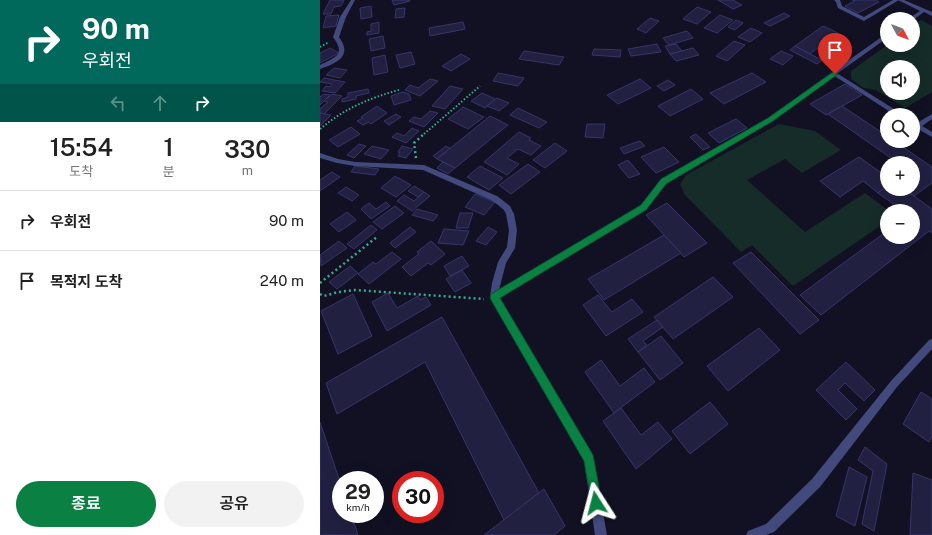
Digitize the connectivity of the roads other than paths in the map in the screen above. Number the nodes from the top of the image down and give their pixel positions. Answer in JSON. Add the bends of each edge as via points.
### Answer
{"nodes":[{"id":1,"x":353,"y":0,"type":"edge"},
{"id":2,"x":836,"y":0,"type":"edge"},
{"id":3,"x":898,"y":0,"type":"edge"},
{"id":4,"x":923,"y":11,"type":"junction"},
{"id":5,"x":920,"y":13,"type":"edge"},
{"id":6,"x":932,"y":14,"type":"edge"},
{"id":7,"x":880,"y":41,"type":"edge"},
{"id":8,"x":320,"y":67,"type":"edge"},
{"id":9,"x":835,"y":74,"type":"junction"},
{"id":10,"x":889,"y":108,"type":"edge"},
{"id":11,"x":932,"y":116,"type":"edge"},
{"id":12,"x":920,"y":122,"type":"edge"},
{"id":13,"x":920,"y":127,"type":"edge"},
{"id":14,"x":932,"y":135,"type":"edge"},
{"id":15,"x":320,"y":155,"type":"edge"},
{"id":16,"x":494,"y":297,"type":"junction"},
{"id":17,"x":932,"y":344,"type":"edge"},
{"id":18,"x":600,"y":535,"type":"edge"},
{"id":19,"x":752,"y":535,"type":"edge"}],
"edges":[{"from":1,"to":8,"type":"street","via":[[345,10],[336,37],[344,50],[342,54]]},
{"from":2,"to":3,"type":"street","via":[[840,8],[864,19]]},
{"from":3,"to":4,"type":"street"},
{"from":4,"to":5,"type":"street"},
{"from":4,"to":6,"type":"street"},
{"from":7,"to":9,"type":"street"},
{"from":9,"to":10,"type":"street"},
{"from":9,"to":16,"type":"street","via":[[770,119],[663,182],[644,208]]},
{"from":11,"to":12,"type":"street"},
{"from":13,"to":14,"type":"street"},
{"from":15,"to":16,"type":"street","via":[[355,164],[424,168],[494,198],[507,208],[513,230],[511,248],[502,262]]},
{"from":16,"to":18,"type":"street","via":[[589,459]]},
{"from":17,"to":19,"type":"street","via":[[894,384],[816,483],[770,528]]}]}
